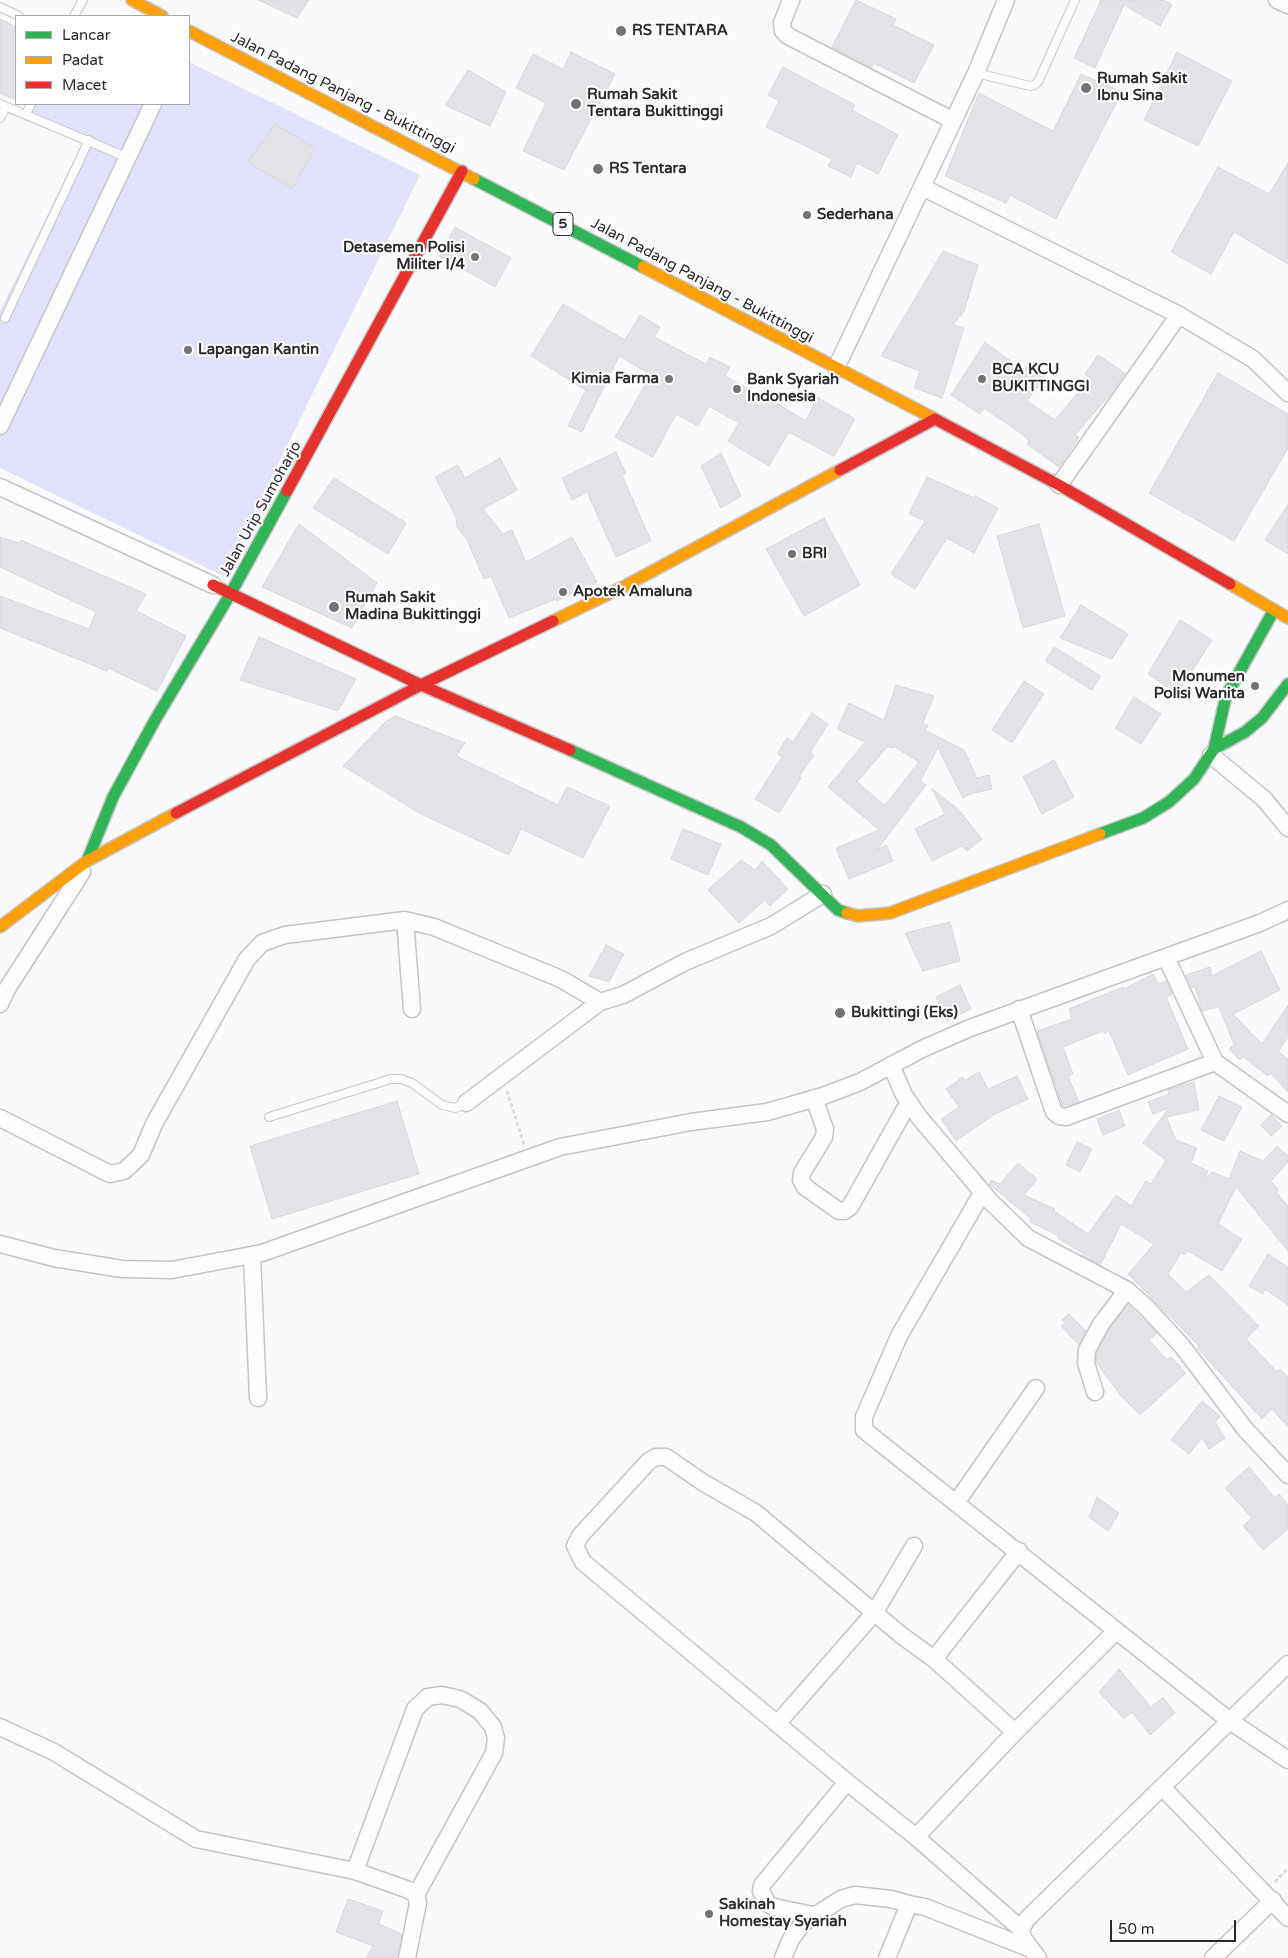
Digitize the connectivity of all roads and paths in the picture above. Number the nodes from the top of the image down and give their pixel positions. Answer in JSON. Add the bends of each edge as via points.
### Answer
{"nodes":[{"id":1,"x":83,"y":0,"type":"edge"},
{"id":2,"x":132,"y":0,"type":"edge"},
{"id":3,"x":790,"y":0,"type":"edge"},
{"id":4,"x":1006,"y":0,"type":"edge"},
{"id":5,"x":1075,"y":0,"type":"edge"},
{"id":6,"x":0,"y":7,"type":"edge"},
{"id":7,"x":17,"y":15,"type":"edge"},
{"id":8,"x":75,"y":15,"type":"edge"},
{"id":9,"x":160,"y":15,"type":"edge"},
{"id":10,"x":190,"y":32,"type":"edge"},
{"id":11,"x":976,"y":73,"type":"junction"},
{"id":12,"x":30,"y":105,"type":"edge"},
{"id":13,"x":152,"y":105,"type":"edge"},
{"id":14,"x":3,"y":106,"type":"edge"},
{"id":15,"x":26,"y":114,"type":"junction"},
{"id":16,"x":0,"y":118,"type":"edge"},
{"id":17,"x":952,"y":120,"type":"junction"},
{"id":18,"x":89,"y":140,"type":"junction"},
{"id":19,"x":126,"y":157,"type":"junction"},
{"id":20,"x":462,"y":171,"type":"junction"},
{"id":21,"x":922,"y":187,"type":"junction"},
{"id":22,"x":1179,"y":315,"type":"junction"},
{"id":23,"x":5,"y":318,"type":"dead end"},
{"id":24,"x":836,"y":368,"type":"junction"},
{"id":25,"x":1288,"y":393,"type":"edge"},
{"id":26,"x":935,"y":420,"type":"junction"},
{"id":27,"x":0,"y":426,"type":"edge"},
{"id":28,"x":1059,"y":485,"type":"junction"},
{"id":29,"x":0,"y":487,"type":"edge"},
{"id":30,"x":213,"y":585,"type":"joint"},
{"id":31,"x":231,"y":593,"type":"junction"},
{"id":32,"x":1274,"y":610,"type":"junction"},
{"id":33,"x":1288,"y":618,"type":"edge"},
{"id":34,"x":1288,"y":684,"type":"edge"},
{"id":35,"x":421,"y":685,"type":"junction"},
{"id":36,"x":1212,"y":752,"type":"junction"},
{"id":37,"x":1288,"y":828,"type":"edge"},
{"id":38,"x":87,"y":861,"type":"junction"},
{"id":39,"x":823,"y":894,"type":"junction"},
{"id":40,"x":1288,"y":910,"type":"edge"},
{"id":41,"x":405,"y":920,"type":"junction"},
{"id":42,"x":0,"y":927,"type":"edge"},
{"id":43,"x":1166,"y":957,"type":"junction"},
{"id":44,"x":600,"y":1002,"type":"junction"},
{"id":45,"x":0,"y":1004,"type":"edge"},
{"id":46,"x":412,"y":1009,"type":"dead end"},
{"id":47,"x":1019,"y":1009,"type":"junction"},
{"id":48,"x":1215,"y":1062,"type":"junction"},
{"id":49,"x":891,"y":1065,"type":"junction"},
{"id":50,"x":502,"y":1076,"type":"junction"},
{"id":51,"x":814,"y":1098,"type":"junction"},
{"id":52,"x":910,"y":1102,"type":"junction"},
{"id":53,"x":466,"y":1103,"type":"joint"},
{"id":54,"x":1288,"y":1114,"type":"edge"},
{"id":55,"x":269,"y":1117,"type":"dead end"},
{"id":56,"x":0,"y":1118,"type":"edge"},
{"id":57,"x":528,"y":1157,"type":"junction"},
{"id":58,"x":982,"y":1193,"type":"junction"},
{"id":59,"x":0,"y":1244,"type":"edge"},
{"id":60,"x":252,"y":1255,"type":"junction"},
{"id":61,"x":1127,"y":1290,"type":"junction"},
{"id":62,"x":1036,"y":1388,"type":"dead end"},
{"id":63,"x":1096,"y":1392,"type":"dead end"},
{"id":64,"x":258,"y":1398,"type":"dead end"},
{"id":65,"x":1288,"y":1475,"type":"edge"},
{"id":66,"x":956,"y":1503,"type":"junction"},
{"id":67,"x":914,"y":1546,"type":"dead end"},
{"id":68,"x":1018,"y":1551,"type":"junction"},
{"id":69,"x":875,"y":1612,"type":"junction"},
{"id":70,"x":1116,"y":1631,"type":"junction"},
{"id":71,"x":934,"y":1660,"type":"junction"},
{"id":72,"x":1288,"y":1664,"type":"edge"},
{"id":73,"x":1230,"y":1721,"type":"junction"},
{"id":74,"x":777,"y":1724,"type":"junction"},
{"id":75,"x":0,"y":1727,"type":"edge"},
{"id":76,"x":1015,"y":1732,"type":"junction"},
{"id":77,"x":1288,"y":1760,"type":"edge"},
{"id":78,"x":847,"y":1782,"type":"junction"},
{"id":79,"x":1163,"y":1788,"type":"junction"},
{"id":80,"x":916,"y":1837,"type":"junction"},
{"id":81,"x":354,"y":1871,"type":"junction"},
{"id":82,"x":416,"y":1895,"type":"junction"},
{"id":83,"x":1273,"y":1900,"type":"junction"},
{"id":84,"x":909,"y":1904,"type":"junction"},
{"id":85,"x":813,"y":1915,"type":"junction"},
{"id":86,"x":1288,"y":1918,"type":"edge"},
{"id":87,"x":1021,"y":1929,"type":"junction"},
{"id":88,"x":1034,"y":1954,"type":"edge"},
{"id":89,"x":407,"y":1958,"type":"edge"},
{"id":90,"x":783,"y":1958,"type":"edge"},
{"id":91,"x":887,"y":1958,"type":"edge"},
{"id":92,"x":1213,"y":1958,"type":"edge"}],
"edges":[{"from":1,"to":8,"type":"lane"},
{"from":2,"to":9,"type":"main road"},
{"from":3,"to":17,"type":"street","via":[[782,23],[788,36]]},
{"from":4,"to":11,"type":"street"},
{"from":5,"to":11,"type":"lane","via":[[1034,85]]},
{"from":6,"to":7,"type":"lane"},
{"from":10,"to":20,"type":"main road","name":"Jalan Padang Panjang - Bukittinggi","number":"5"},
{"from":11,"to":17,"type":"street"},
{"from":12,"to":15,"type":"lane"},
{"from":13,"to":19,"type":"street"},
{"from":14,"to":15,"type":"lane"},
{"from":14,"to":16,"type":"lane"},
{"from":15,"to":18,"type":"lane"},
{"from":17,"to":21,"type":"street"},
{"from":18,"to":19,"type":"lane"},
{"from":18,"to":23,"type":"lane"},
{"from":19,"to":27,"type":"street"},
{"from":20,"to":24,"type":"main road","name":"Jalan Padang Panjang - Bukittinggi","number":"5"},
{"from":20,"to":31,"type":"main road","name":"Jalan Urip Sumoharjo"},
{"from":21,"to":22,"type":"street"},
{"from":21,"to":24,"type":"street"},
{"from":22,"to":25,"type":"street","via":[[1253,359]]},
{"from":22,"to":28,"type":"street"},
{"from":24,"to":26,"type":"main road","name":"Jalan Padang Panjang - Bukittinggi","number":"5"},
{"from":26,"to":28,"type":"main road","name":"Jalan Padang Panjang - Bukittinggi"},
{"from":26,"to":35,"type":"main road","via":[[625,586]]},
{"from":28,"to":32,"type":"main road","name":"Jalan Padang Panjang - Bukittinggi"},
{"from":29,"to":30,"type":"street"},
{"from":30,"to":31,"type":"main road"},
{"from":31,"to":35,"type":"main road"},
{"from":31,"to":38,"type":"main road","name":"Jalan Urip Sumoharjo","via":[[114,796]]},
{"from":32,"to":33,"type":"main road","name":"Jalan Padang Panjang - Bukittinggi"},
{"from":32,"to":36,"type":"main road","via":[[1226,696]]},
{"from":34,"to":36,"type":"main road","via":[[1262,718]]},
{"from":35,"to":38,"type":"main road"},
{"from":35,"to":39,"type":"main road","via":[[741,827],[771,845]]},
{"from":36,"to":37,"type":"street","via":[[1264,799]]},
{"from":36,"to":39,"type":"main road","via":[[1194,779],[1169,802],[1143,818],[890,913],[858,916],[838,910]]},
{"from":38,"to":42,"type":"main road"},
{"from":38,"to":45,"type":"street"},
{"from":39,"to":44,"type":"street","via":[[771,926],[685,962],[623,995]]},
{"from":40,"to":43,"type":"street"},
{"from":41,"to":44,"type":"street","via":[[434,927],[561,979]]},
{"from":41,"to":46,"type":"street"},
{"from":41,"to":56,"type":"street","via":[[285,935],[255,948],[210,1022],[154,1124],[141,1155],[124,1171],[110,1174]]},
{"from":43,"to":47,"type":"street"},
{"from":43,"to":48,"type":"street"},
{"from":44,"to":50,"type":"street"},
{"from":47,"to":48,"type":"street","via":[[1054,1112],[1059,1116],[1066,1117]]},
{"from":47,"to":49,"type":"street"},
{"from":48,"to":54,"type":"street"},
{"from":49,"to":51,"type":"street","via":[[860,1082]]},
{"from":49,"to":52,"type":"street"},
{"from":50,"to":53,"type":"street"},
{"from":50,"to":57,"type":"path"},
{"from":51,"to":52,"type":"street","via":[[825,1129],[824,1137],[801,1180],[805,1187],[844,1212],[850,1207]]},
{"from":51,"to":57,"type":"street","via":[[767,1112],[644,1131],[560,1147]]},
{"from":52,"to":58,"type":"street"},
{"from":53,"to":55,"type":"lane","via":[[455,1108],[442,1105],[412,1083],[391,1079]]},
{"from":57,"to":60,"type":"street","via":[[286,1246]]},
{"from":58,"to":61,"type":"street","via":[[1028,1238]]},
{"from":58,"to":66,"type":"street","via":[[903,1328],[862,1423],[869,1436]]},
{"from":59,"to":60,"type":"street","via":[[122,1270],[172,1270]]},
{"from":60,"to":64,"type":"street"},
{"from":61,"to":63,"type":"street","via":[[1087,1350],[1086,1362]]},
{"from":61,"to":65,"type":"street","via":[[1164,1325],[1245,1429]]},
{"from":62,"to":66,"type":"street"},
{"from":66,"to":68,"type":"street"},
{"from":67,"to":69,"type":"street"},
{"from":68,"to":70,"type":"street"},
{"from":68,"to":71,"type":"street"},
{"from":69,"to":71,"type":"street"},
{"from":69,"to":74,"type":"street"},
{"from":69,"to":74,"type":"street","via":[[756,1513],[666,1457],[649,1461],[580,1536],[575,1546],[583,1562]]},
{"from":70,"to":73,"type":"street"},
{"from":70,"to":76,"type":"street"},
{"from":71,"to":76,"type":"street"},
{"from":72,"to":73,"type":"street"},
{"from":73,"to":77,"type":"street"},
{"from":73,"to":79,"type":"street"},
{"from":74,"to":78,"type":"street"},
{"from":75,"to":81,"type":"street","via":[[54,1752],[196,1840]]},
{"from":76,"to":80,"type":"street"},
{"from":78,"to":80,"type":"street"},
{"from":78,"to":85,"type":"street","via":[[762,1885],[761,1891],[774,1908]]},
{"from":79,"to":83,"type":"street"},
{"from":79,"to":87,"type":"street","via":[[1027,1919]]},
{"from":80,"to":87,"type":"street"},
{"from":81,"to":82,"type":"street"},
{"from":81,"to":82,"type":"street","via":[[415,1709],[428,1697],[442,1695],[460,1699],[480,1712],[492,1727],[496,1738],[494,1753]]},
{"from":82,"to":89,"type":"street","via":[[418,1903]]},
{"from":83,"to":86,"type":"street"},
{"from":83,"to":92,"type":"street"},
{"from":84,"to":85,"type":"street","via":[[854,1895]]},
{"from":84,"to":88,"type":"street","via":[[925,1907]]},
{"from":84,"to":91,"type":"street"},
{"from":85,"to":90,"type":"street","via":[[803,1923]]},
{"from":87,"to":88,"type":"street"}]}
